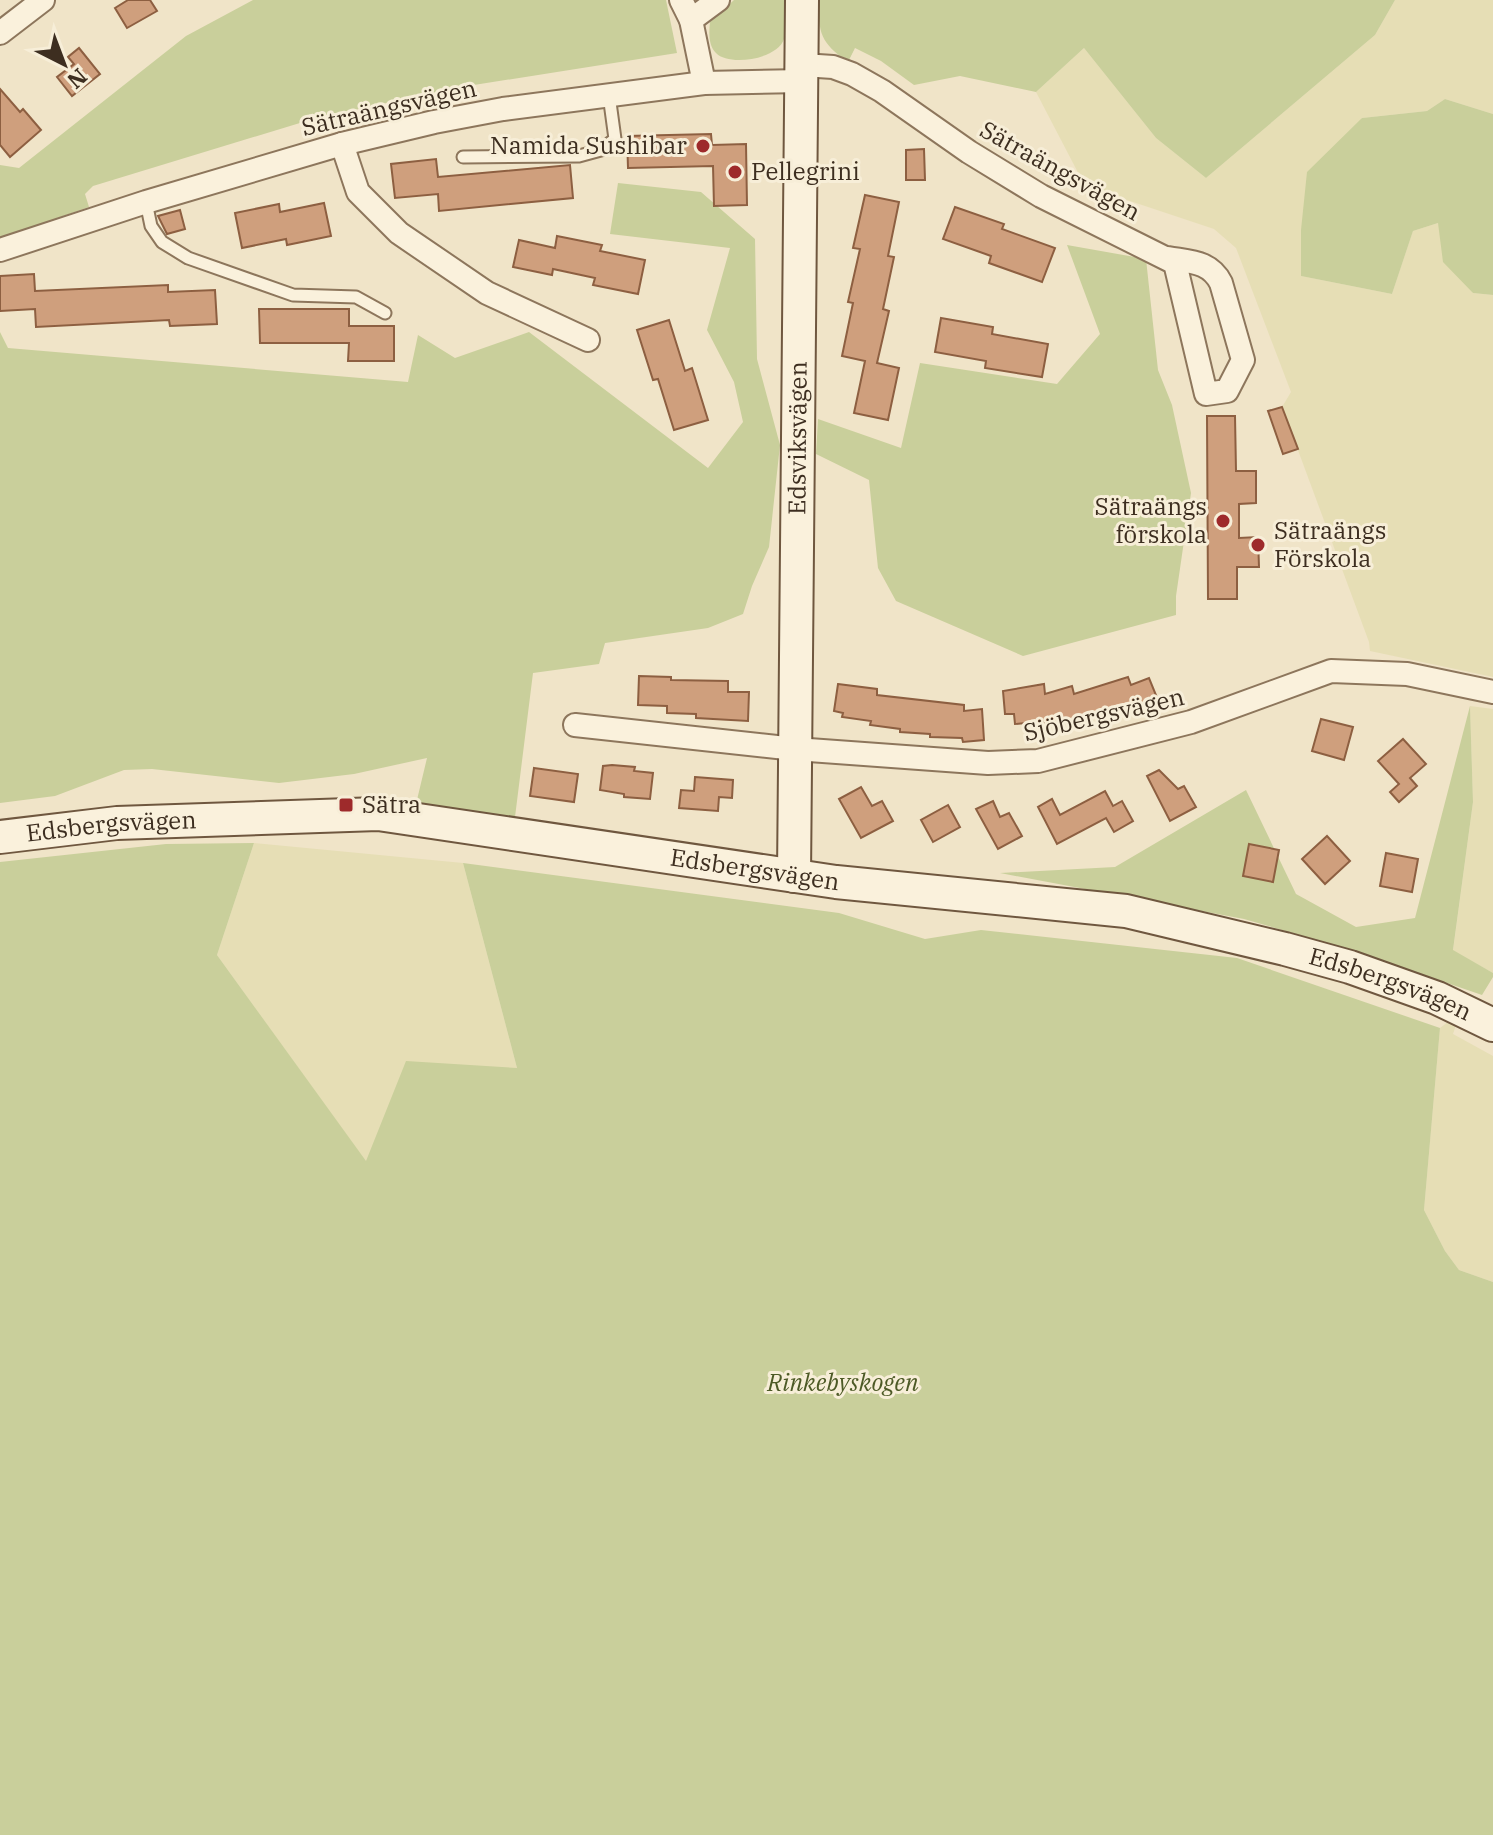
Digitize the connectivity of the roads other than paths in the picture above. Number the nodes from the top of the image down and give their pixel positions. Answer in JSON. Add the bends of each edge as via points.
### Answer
{"nodes":[{"id":1,"x":43,"y":0,"type":"edge"},
{"id":2,"x":718,"y":0,"type":"edge"},
{"id":3,"x":802,"y":0,"type":"edge"},
{"id":4,"x":686,"y":10,"type":"edge"},
{"id":5,"x":0,"y":33,"type":"edge"},
{"id":6,"x":803,"y":73,"type":"junction"},
{"id":7,"x":704,"y":83,"type":"junction"},
{"id":8,"x":609,"y":95,"type":"junction"},
{"id":9,"x":342,"y":144,"type":"junction"},
{"id":10,"x":463,"y":157,"type":"dead end"},
{"id":11,"x":146,"y":202,"type":"junction"},
{"id":12,"x":0,"y":250,"type":"edge"},
{"id":13,"x":1168,"y":258,"type":"junction"},
{"id":14,"x":385,"y":313,"type":"dead end"},
{"id":15,"x":588,"y":340,"type":"dead end"},
{"id":16,"x":1493,"y":692,"type":"edge"},
{"id":17,"x":575,"y":725,"type":"dead end"},
{"id":18,"x":795,"y":749,"type":"junction"},
{"id":19,"x":0,"y":837,"type":"edge"},
{"id":20,"x":794,"y":876,"type":"junction"},
{"id":21,"x":1493,"y":1025,"type":"edge"}],
"edges":[{"from":1,"to":5,"type":"street"},
{"from":2,"to":4,"type":"street"},
{"from":3,"to":6,"type":"main road","name":"Edsviksvägen"},
{"from":4,"to":7,"type":"street"},
{"from":6,"to":7,"type":"street","name":"Sätraängsvägen"},
{"from":6,"to":13,"type":"street","name":"Sätraängsvägen","via":[[833,67],[852,74],[1041,196]]},
{"from":6,"to":18,"type":"main road","name":"Edsviksvägen"},
{"from":7,"to":8,"type":"street","name":"Sätraängsvägen"},
{"from":8,"to":9,"type":"street","name":"Sätraängsvägen","via":[[503,109]]},
{"from":8,"to":10,"type":"lane","via":[[615,139],[601,150],[579,156]]},
{"from":9,"to":11,"type":"street","name":"Sätraängsvägen"},
{"from":9,"to":15,"type":"street","via":[[358,192],[399,233],[487,293]]},
{"from":11,"to":12,"type":"street","name":"Sätraängsvägen"},
{"from":11,"to":14,"type":"lane","via":[[151,226],[162,242],[188,258],[293,295],[356,297]]},
{"from":13,"to":13,"type":"street","name":"Sätraängsvägen","via":[[1208,266],[1221,283],[1243,360],[1227,391],[1206,394],[1175,263]]},
{"from":16,"to":18,"type":"street","name":"Sjöbergsvägen","via":[[1407,674],[1331,671],[1191,722],[1038,761],[988,763]]},
{"from":17,"to":18,"type":"street","name":"Sjöbergsvägen"},
{"from":18,"to":20,"type":"main road","name":"Edsviksvägen"},
{"from":19,"to":20,"type":"main road","name":"Edsbergsvägen","via":[[117,823],[378,814]]},
{"from":20,"to":21,"type":"main road","name":"Edsbergsvägen","via":[[1126,911],[1350,967]]}]}
